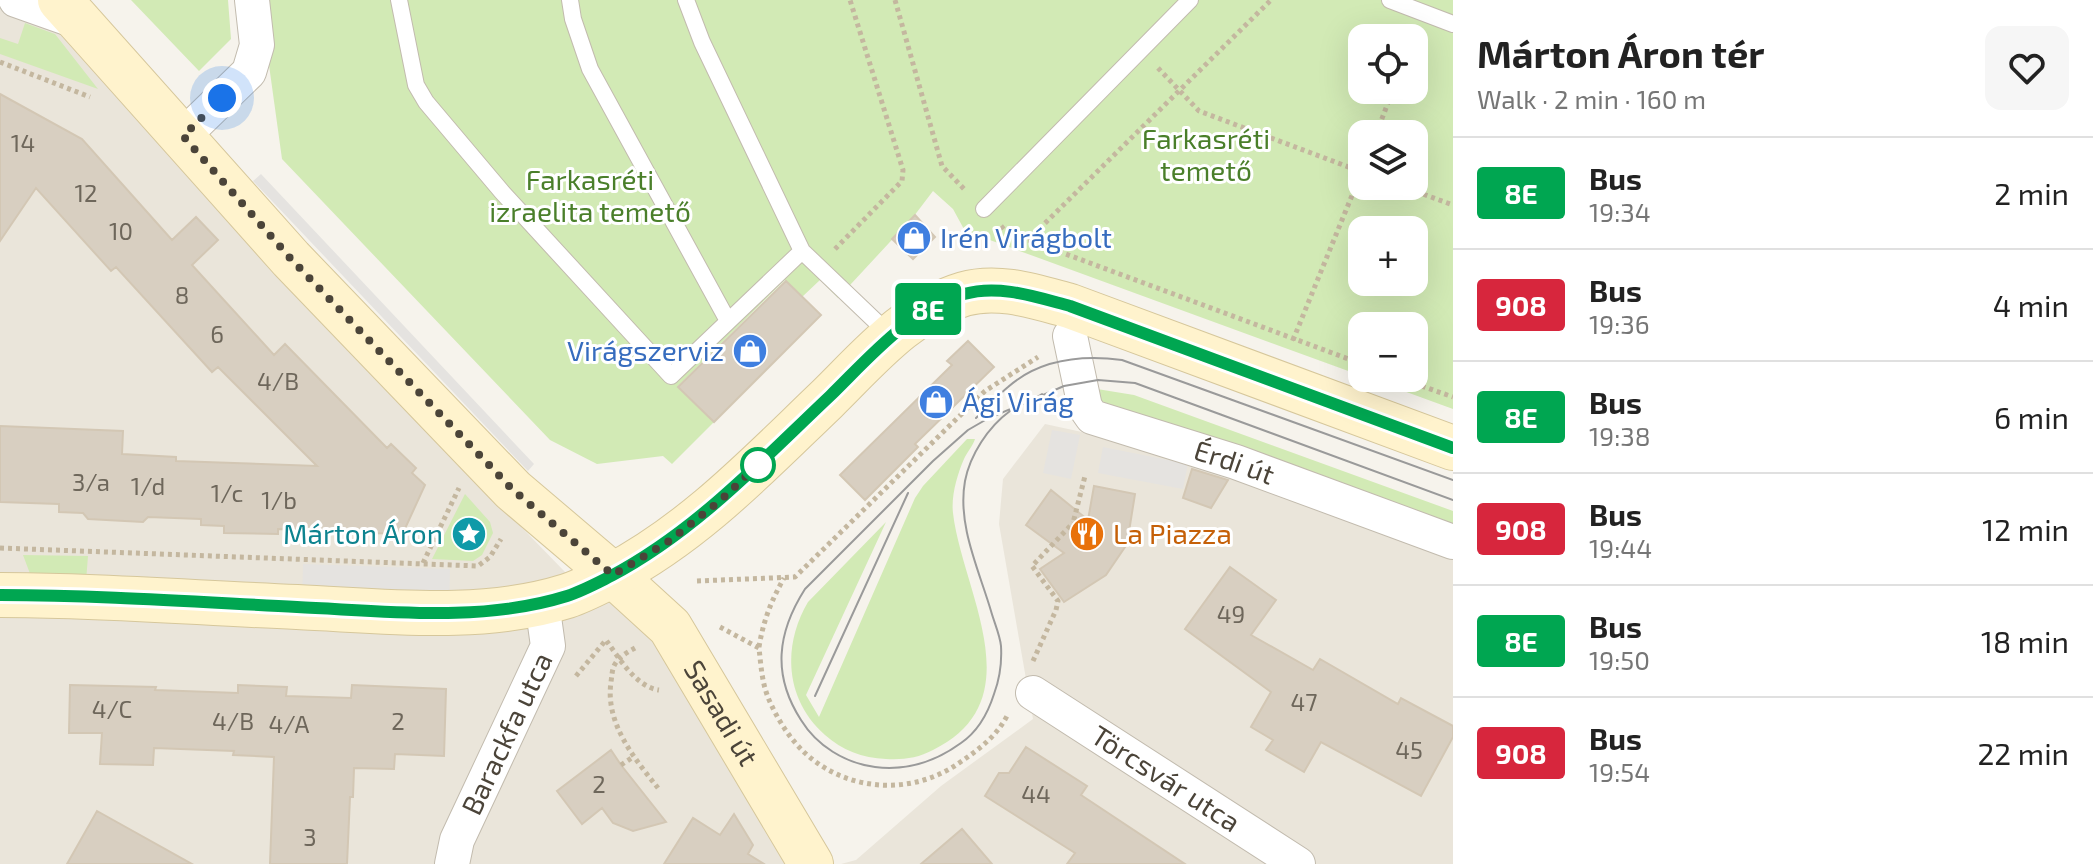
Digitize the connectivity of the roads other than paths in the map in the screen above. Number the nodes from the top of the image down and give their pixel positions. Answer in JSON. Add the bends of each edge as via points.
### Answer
{"nodes":[{"id":1,"x":16,"y":0,"type":"edge"},
{"id":2,"x":252,"y":0,"type":"edge"},
{"id":3,"x":399,"y":0,"type":"edge"},
{"id":4,"x":570,"y":0,"type":"edge"},
{"id":5,"x":686,"y":0,"type":"edge"},
{"id":6,"x":1190,"y":0,"type":"edge"},
{"id":7,"x":1390,"y":0,"type":"edge"},
{"id":8,"x":70,"y":11,"type":"edge"},
{"id":9,"x":1453,"y":24,"type":"edge"},
{"id":10,"x":183,"y":136,"type":"junction"},
{"id":11,"x":984,"y":209,"type":"road end"},
{"id":12,"x":802,"y":251,"type":"junction"},
{"id":13,"x":728,"y":321,"type":"junction"},
{"id":14,"x":1070,"y":321,"type":"junction"},
{"id":15,"x":891,"y":336,"type":"junction"},
{"id":16,"x":1453,"y":448,"type":"edge"},
{"id":17,"x":1453,"y":542,"type":"edge"},
{"id":18,"x":613,"y":575,"type":"junction"},
{"id":19,"x":0,"y":595,"type":"edge"},
{"id":20,"x":542,"y":603,"type":"junction"},
{"id":21,"x":1033,"y":693,"type":"road end"},
{"id":22,"x":452,"y":864,"type":"edge"},
{"id":23,"x":811,"y":864,"type":"edge"},
{"id":24,"x":1298,"y":864,"type":"edge"}],
"edges":[{"from":1,"to":8,"type":"street"},
{"from":2,"to":10,"type":"street","via":[[257,45],[249,72]]},
{"from":3,"to":13,"type":"lane","via":[[416,85],[426,102],[671,376]]},
{"from":4,"to":13,"type":"lane","via":[[590,69]]},
{"from":5,"to":12,"type":"lane"},
{"from":6,"to":11,"type":"lane"},
{"from":7,"to":9,"type":"lane"},
{"from":8,"to":10,"type":"street","name":"Sasadi út"},
{"from":10,"to":18,"type":"street","name":"Sasadi út","via":[[291,259],[513,490]]},
{"from":12,"to":13,"type":"lane"},
{"from":12,"to":15,"type":"lane"},
{"from":14,"to":15,"type":"street","via":[[1009,291],[965,294],[931,306]]},
{"from":14,"to":16,"type":"street"},
{"from":14,"to":17,"type":"street","name":"Érdi út","via":[[1091,425],[1236,462]]},
{"from":15,"to":18,"type":"street","via":[[721,500],[669,541]]},
{"from":18,"to":20,"type":"street"},
{"from":18,"to":23,"type":"street","name":"Sasadi út","via":[[670,627]]},
{"from":19,"to":20,"type":"street","via":[[449,613]]},
{"from":20,"to":22,"type":"street","name":"Barackfa utca","via":[[548,646],[457,840]]},
{"from":21,"to":24,"type":"street","name":"Törcsvár utca"}]}
